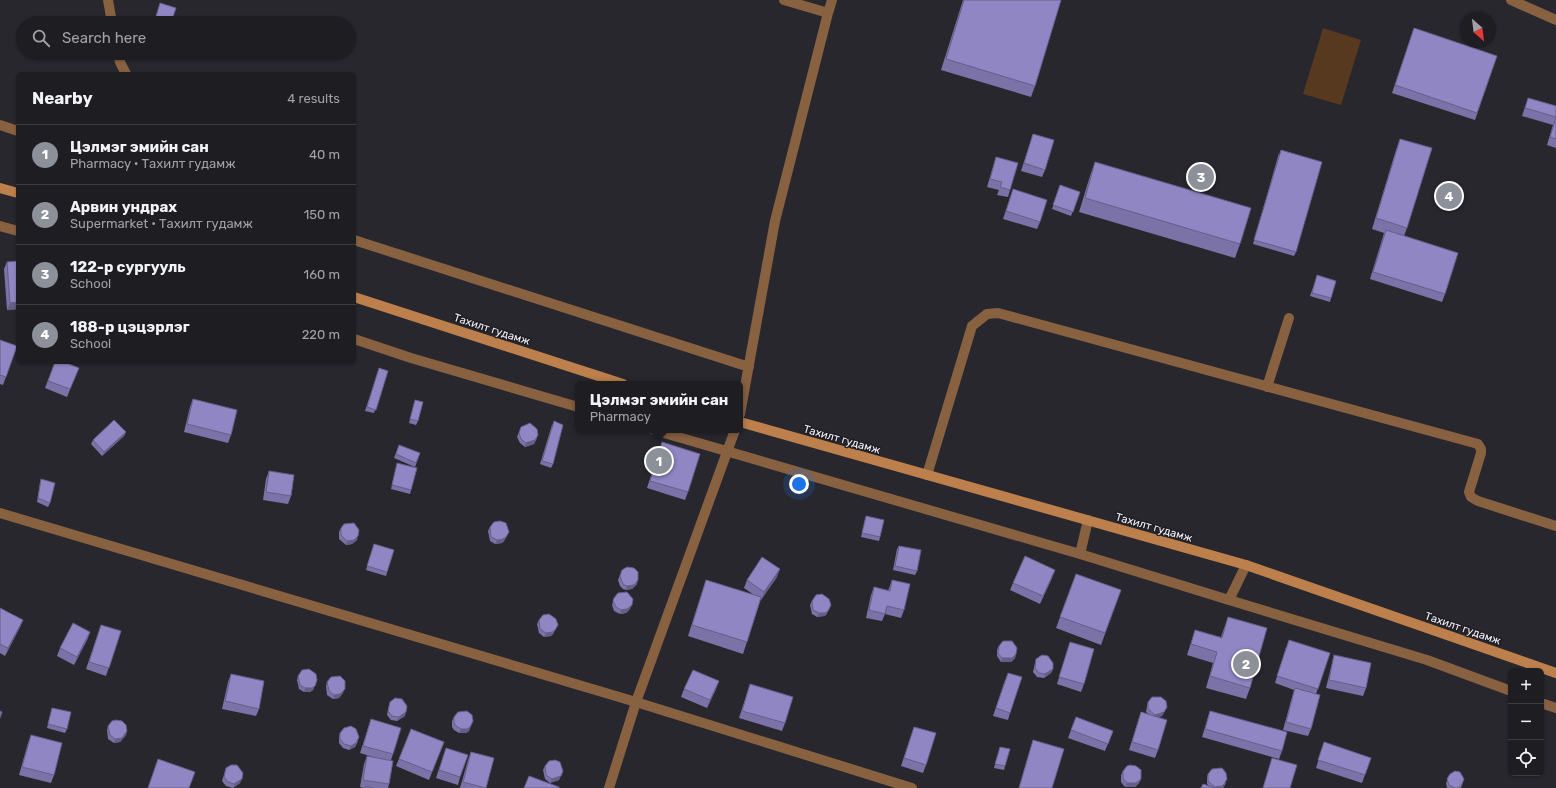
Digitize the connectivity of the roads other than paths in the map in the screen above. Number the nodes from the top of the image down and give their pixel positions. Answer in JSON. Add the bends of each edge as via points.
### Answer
{"nodes":[{"id":1,"x":108,"y":0,"type":"edge"},
{"id":2,"x":784,"y":0,"type":"edge"},
{"id":3,"x":832,"y":0,"type":"edge"},
{"id":4,"x":1511,"y":0,"type":"edge"},
{"id":5,"x":828,"y":13,"type":"junction"},
{"id":6,"x":111,"y":16,"type":"edge"},
{"id":7,"x":1556,"y":20,"type":"edge"},
{"id":8,"x":120,"y":60,"type":"edge"},
{"id":9,"x":125,"y":72,"type":"edge"},
{"id":10,"x":0,"y":125,"type":"edge"},
{"id":11,"x":16,"y":130,"type":"edge"},
{"id":12,"x":0,"y":188,"type":"edge"},
{"id":13,"x":16,"y":192,"type":"edge"},
{"id":14,"x":0,"y":226,"type":"edge"},
{"id":15,"x":16,"y":230,"type":"edge"},
{"id":16,"x":356,"y":241,"type":"edge"},
{"id":17,"x":356,"y":298,"type":"edge"},
{"id":18,"x":1289,"y":318,"type":"dead end"},
{"id":19,"x":356,"y":340,"type":"edge"},
{"id":20,"x":749,"y":367,"type":"junction"},
{"id":21,"x":614,"y":381,"type":"edge"},
{"id":22,"x":1267,"y":387,"type":"junction"},
{"id":23,"x":743,"y":398,"type":"edge"},
{"id":24,"x":575,"y":406,"type":"edge"},
{"id":25,"x":743,"y":423,"type":"edge"},
{"id":26,"x":664,"y":433,"type":"edge"},
{"id":27,"x":734,"y":433,"type":"edge"},
{"id":28,"x":726,"y":451,"type":"junction"},
{"id":29,"x":927,"y":475,"type":"junction"},
{"id":30,"x":0,"y":513,"type":"edge"},
{"id":31,"x":1088,"y":520,"type":"junction"},
{"id":32,"x":1556,"y":526,"type":"edge"},
{"id":33,"x":1080,"y":554,"type":"junction"},
{"id":34,"x":1246,"y":565,"type":"junction"},
{"id":35,"x":1229,"y":600,"type":"junction"},
{"id":36,"x":1556,"y":673,"type":"edge"},
{"id":37,"x":1508,"y":690,"type":"edge"},
{"id":38,"x":636,"y":702,"type":"junction"},
{"id":39,"x":1544,"y":703,"type":"edge"},
{"id":40,"x":1556,"y":708,"type":"edge"},
{"id":41,"x":609,"y":788,"type":"edge"},
{"id":42,"x":912,"y":788,"type":"edge"}],
"edges":[{"from":1,"to":6,"type":"street"},
{"from":2,"to":5,"type":"street"},
{"from":3,"to":5,"type":"street"},
{"from":4,"to":7,"type":"street"},
{"from":5,"to":20,"type":"street","via":[[775,221]]},
{"from":8,"to":9,"type":"street"},
{"from":10,"to":11,"type":"street"},
{"from":12,"to":13,"type":"main road"},
{"from":14,"to":15,"type":"street"},
{"from":16,"to":20,"type":"street"},
{"from":17,"to":21,"type":"main road","name":"Тахилт гудамж"},
{"from":18,"to":22,"type":"street"},
{"from":19,"to":24,"type":"street"},
{"from":20,"to":23,"type":"street"},
{"from":22,"to":29,"type":"street","via":[[998,313],[986,314],[972,326]]},
{"from":22,"to":32,"type":"street","via":[[1478,444],[1481,453],[1468,492],[1471,498]]},
{"from":25,"to":29,"type":"main road","name":"Тахилт гудамж"},
{"from":26,"to":28,"type":"street"},
{"from":27,"to":28,"type":"street"},
{"from":28,"to":33,"type":"street"},
{"from":28,"to":38,"type":"street"},
{"from":29,"to":31,"type":"main road","name":"Тахилт гудамж"},
{"from":30,"to":38,"type":"street"},
{"from":31,"to":33,"type":"street"},
{"from":31,"to":34,"type":"main road","name":"Тахилт гудамж"},
{"from":33,"to":35,"type":"street"},
{"from":34,"to":35,"type":"street"},
{"from":34,"to":36,"type":"main road","name":"Тахилт гудамж"},
{"from":35,"to":37,"type":"street","via":[[1427,660]]},
{"from":38,"to":41,"type":"street"},
{"from":38,"to":42,"type":"street"},
{"from":39,"to":40,"type":"street"}]}
